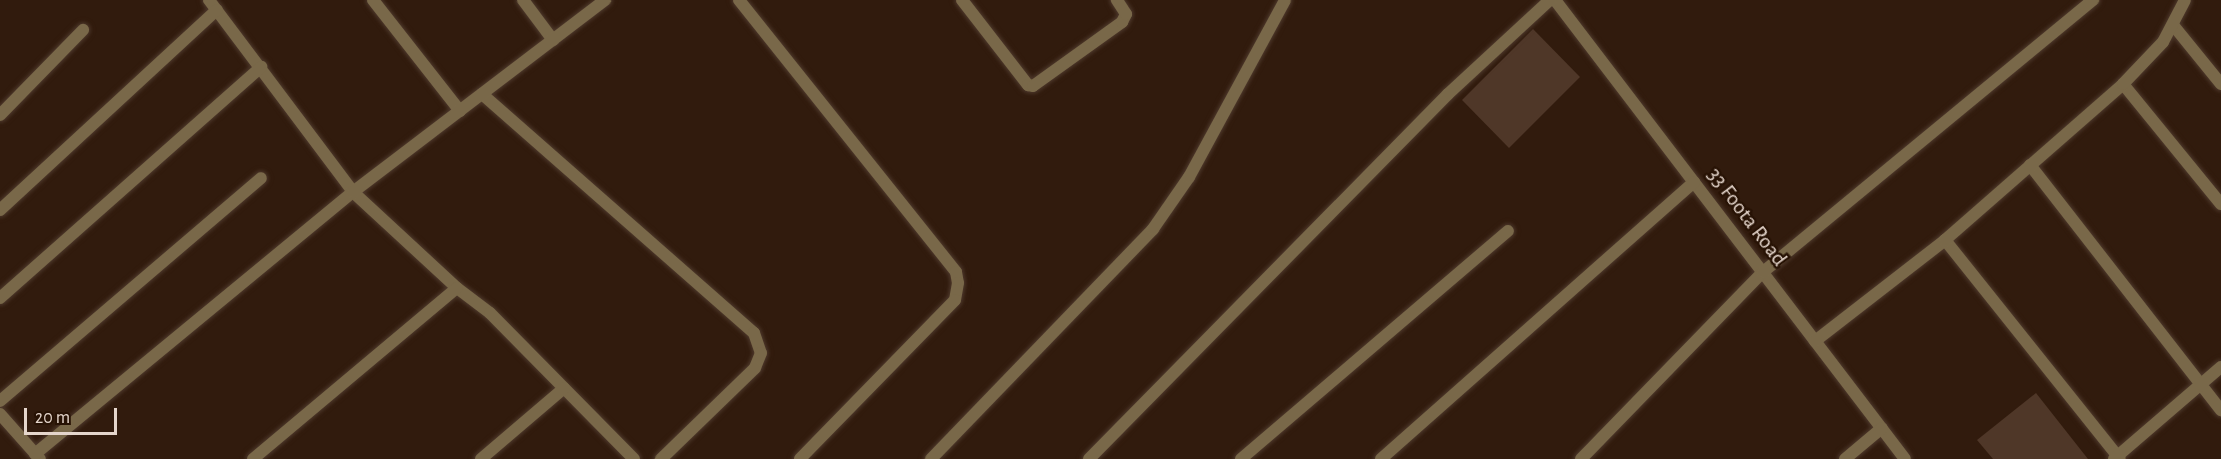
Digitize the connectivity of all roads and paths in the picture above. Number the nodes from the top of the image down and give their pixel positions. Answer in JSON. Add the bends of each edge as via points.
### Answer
{"nodes":[{"id":1,"x":209,"y":0,"type":"edge"},
{"id":2,"x":373,"y":0,"type":"edge"},
{"id":3,"x":523,"y":0,"type":"edge"},
{"id":4,"x":605,"y":0,"type":"edge"},
{"id":5,"x":739,"y":0,"type":"edge"},
{"id":6,"x":962,"y":0,"type":"edge"},
{"id":7,"x":1117,"y":0,"type":"edge"},
{"id":8,"x":1285,"y":0,"type":"edge"},
{"id":9,"x":1550,"y":0,"type":"edge"},
{"id":10,"x":1555,"y":0,"type":"edge"},
{"id":11,"x":2093,"y":0,"type":"edge"},
{"id":12,"x":2185,"y":0,"type":"edge"},
{"id":13,"x":217,"y":10,"type":"junction"},
{"id":14,"x":2173,"y":25,"type":"junction"},
{"id":15,"x":83,"y":30,"type":"dead end"},
{"id":16,"x":553,"y":40,"type":"junction"},
{"id":17,"x":261,"y":67,"type":"junction"},
{"id":18,"x":2123,"y":84,"type":"junction"},
{"id":19,"x":2221,"y":84,"type":"edge"},
{"id":20,"x":482,"y":94,"type":"junction"},
{"id":21,"x":460,"y":111,"type":"junction"},
{"id":22,"x":0,"y":115,"type":"edge"},
{"id":23,"x":2030,"y":165,"type":"junction"},
{"id":24,"x":261,"y":178,"type":"dead end"},
{"id":25,"x":1694,"y":182,"type":"junction"},
{"id":26,"x":353,"y":192,"type":"junction"},
{"id":27,"x":2221,"y":204,"type":"edge"},
{"id":28,"x":0,"y":210,"type":"edge"},
{"id":29,"x":1508,"y":231,"type":"dead end"},
{"id":30,"x":1945,"y":240,"type":"junction"},
{"id":31,"x":1763,"y":272,"type":"junction"},
{"id":32,"x":457,"y":288,"type":"junction"},
{"id":33,"x":0,"y":298,"type":"edge"},
{"id":34,"x":1815,"y":341,"type":"junction"},
{"id":35,"x":2221,"y":367,"type":"edge"},
{"id":36,"x":2201,"y":384,"type":"junction"},
{"id":37,"x":564,"y":388,"type":"junction"},
{"id":38,"x":0,"y":400,"type":"edge"},
{"id":39,"x":2221,"y":410,"type":"edge"},
{"id":40,"x":0,"y":414,"type":"edge"},
{"id":41,"x":1882,"y":428,"type":"junction"},
{"id":42,"x":37,"y":457,"type":"edge"},
{"id":43,"x":2117,"y":458,"type":"edge"},
{"id":44,"x":253,"y":459,"type":"edge"},
{"id":45,"x":481,"y":459,"type":"edge"},
{"id":46,"x":634,"y":459,"type":"edge"},
{"id":47,"x":661,"y":459,"type":"edge"},
{"id":48,"x":800,"y":459,"type":"edge"},
{"id":49,"x":931,"y":459,"type":"edge"},
{"id":50,"x":1089,"y":459,"type":"edge"},
{"id":51,"x":1241,"y":459,"type":"edge"},
{"id":52,"x":1382,"y":459,"type":"edge"},
{"id":53,"x":1581,"y":459,"type":"edge"},
{"id":54,"x":1845,"y":459,"type":"edge"},
{"id":55,"x":1905,"y":459,"type":"edge"}],
"edges":[{"from":1,"to":13,"type":"street"},
{"from":2,"to":21,"type":"street"},
{"from":3,"to":16,"type":"street"},
{"from":4,"to":16,"type":"street"},
{"from":5,"to":48,"type":"street","via":[[956,272],[958,284],[955,300]]},
{"from":6,"to":7,"type":"street","via":[[1028,85],[1033,86],[1122,22],[1126,14]]},
{"from":8,"to":49,"type":"street","via":[[1189,177],[1153,229]]},
{"from":9,"to":50,"type":"street","via":[[1448,94]]},
{"from":10,"to":25,"type":"street","name":"33 Foota Road"},
{"from":11,"to":31,"type":"street"},
{"from":12,"to":14,"type":"street"},
{"from":13,"to":17,"type":"street"},
{"from":13,"to":28,"type":"street"},
{"from":14,"to":18,"type":"street","via":[[2152,56]]},
{"from":14,"to":19,"type":"street"},
{"from":15,"to":22,"type":"street"},
{"from":16,"to":20,"type":"street"},
{"from":17,"to":26,"type":"street"},
{"from":17,"to":33,"type":"street"},
{"from":18,"to":23,"type":"street"},
{"from":18,"to":27,"type":"street"},
{"from":20,"to":21,"type":"street"},
{"from":20,"to":47,"type":"street","via":[[754,333],[761,353],[755,368]]},
{"from":21,"to":26,"type":"street"},
{"from":23,"to":30,"type":"street"},
{"from":23,"to":36,"type":"street"},
{"from":24,"to":38,"type":"street"},
{"from":25,"to":31,"type":"street","name":"33 Foota Road"},
{"from":25,"to":52,"type":"street"},
{"from":26,"to":32,"type":"street"},
{"from":26,"to":42,"type":"street"},
{"from":29,"to":51,"type":"street"},
{"from":30,"to":34,"type":"street"},
{"from":30,"to":43,"type":"street"},
{"from":31,"to":34,"type":"street","name":"33 Foota Road"},
{"from":31,"to":53,"type":"street"},
{"from":32,"to":37,"type":"street","via":[[490,313]]},
{"from":32,"to":44,"type":"street"},
{"from":34,"to":41,"type":"street","name":"33 Foota Road"},
{"from":35,"to":36,"type":"street"},
{"from":36,"to":39,"type":"street"},
{"from":36,"to":43,"type":"street"},
{"from":37,"to":45,"type":"street"},
{"from":37,"to":46,"type":"street"},
{"from":40,"to":42,"type":"street"},
{"from":41,"to":54,"type":"street"},
{"from":41,"to":55,"type":"street","name":"33 Foota Road"}]}
